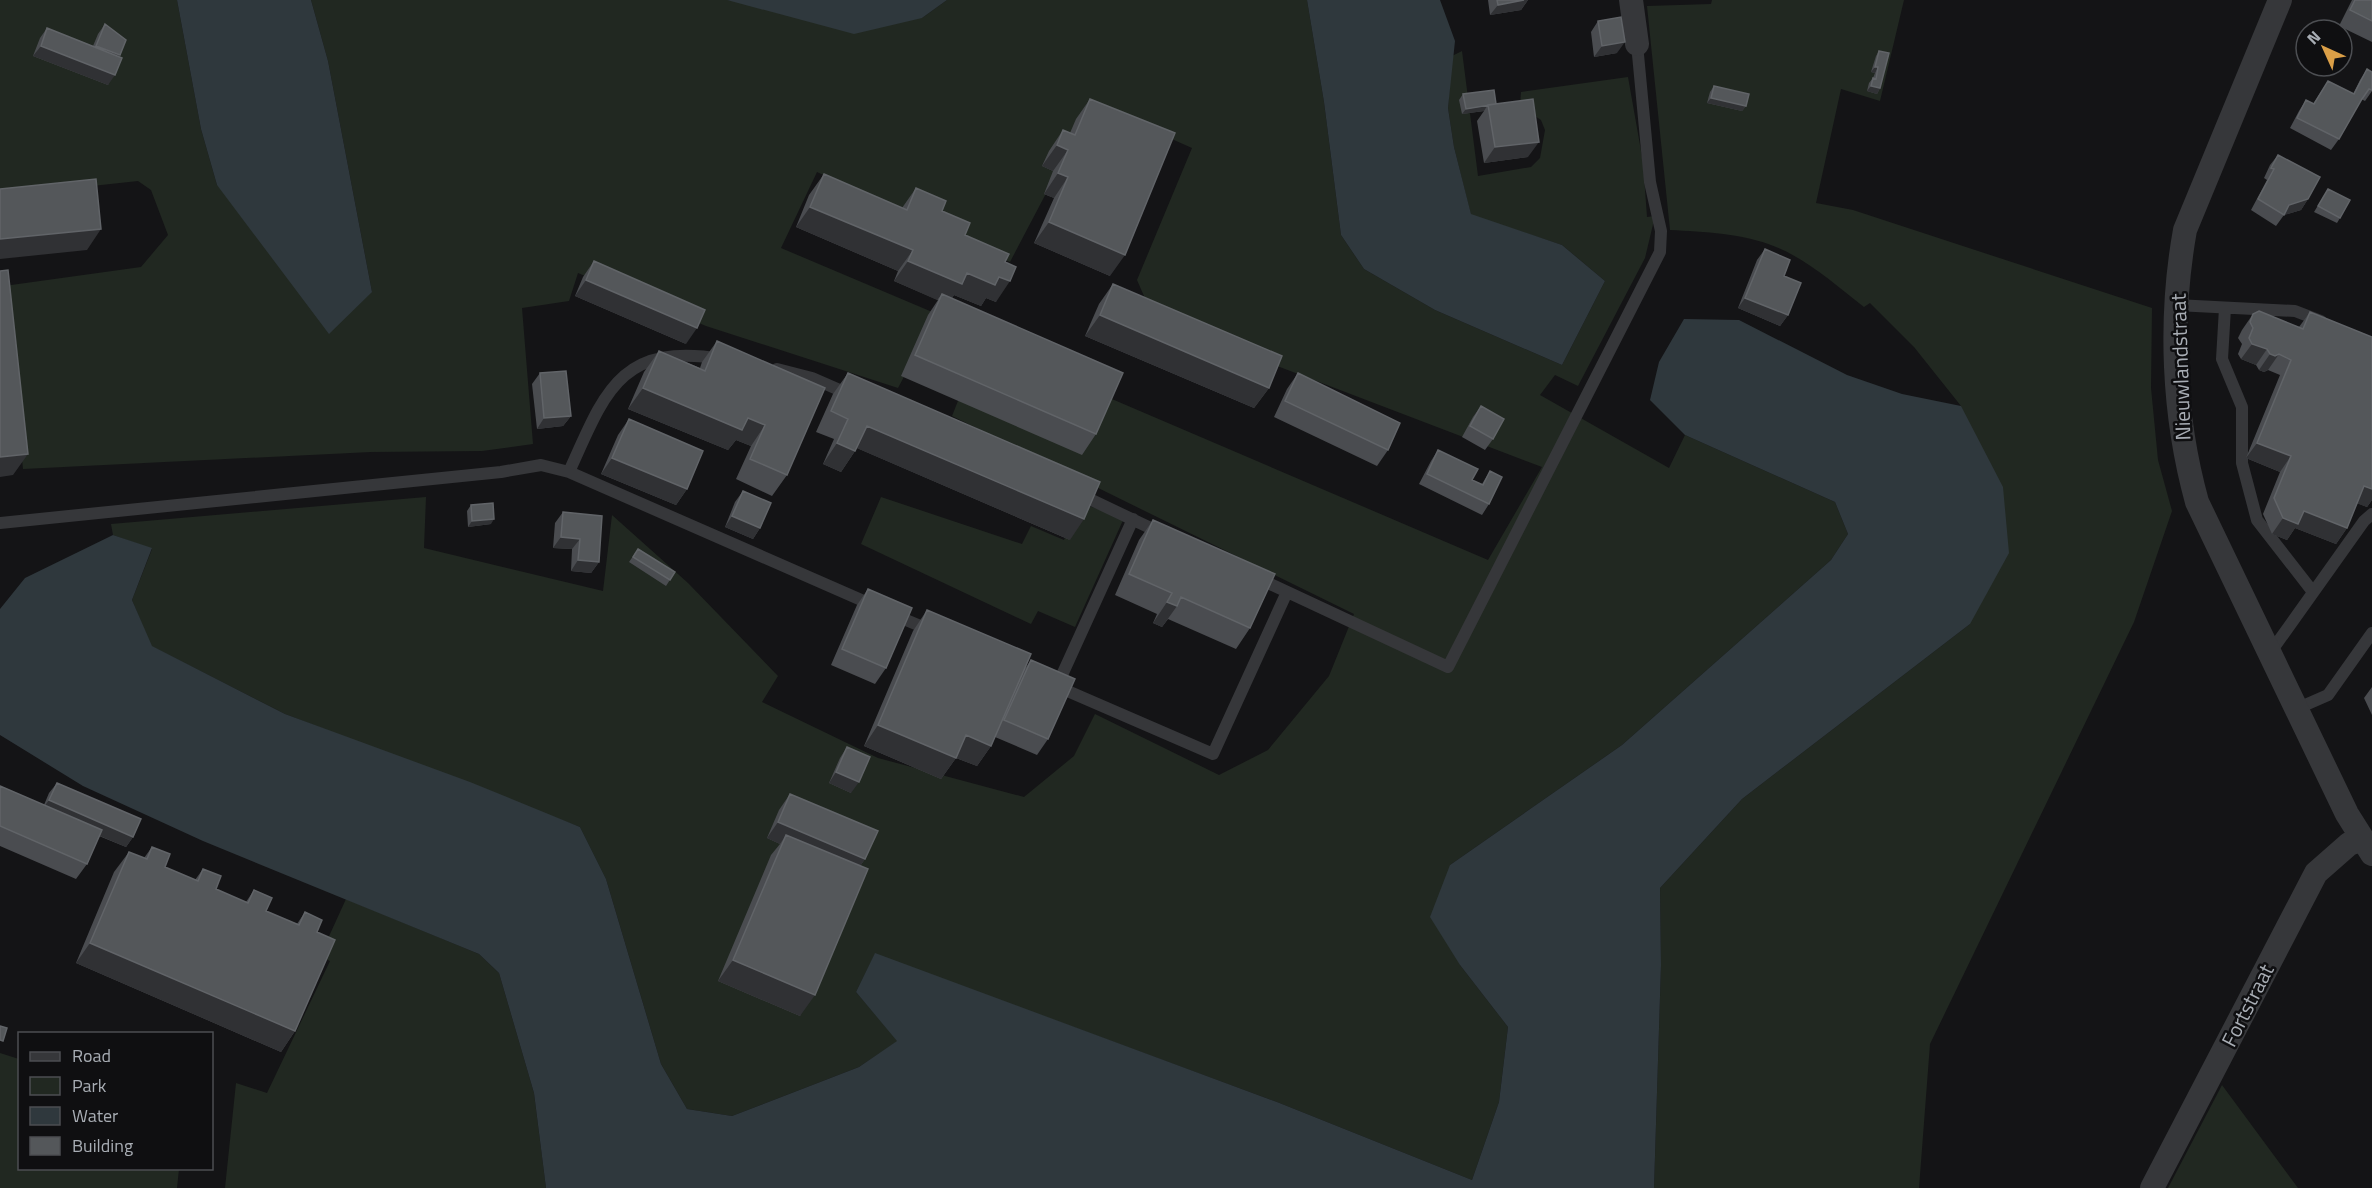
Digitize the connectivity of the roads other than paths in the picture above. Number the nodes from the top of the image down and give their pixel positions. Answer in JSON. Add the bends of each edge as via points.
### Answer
{"nodes":[{"id":1,"x":1631,"y":0,"type":"edge"},
{"id":2,"x":2280,"y":0,"type":"edge"},
{"id":3,"x":1637,"y":44,"type":"joint"},
{"id":4,"x":2176,"y":305,"type":"junction"},
{"id":5,"x":2225,"y":309,"type":"junction"},
{"id":6,"x":2328,"y":324,"type":"edge"},
{"id":7,"x":738,"y":362,"type":"edge"},
{"id":8,"x":761,"y":365,"type":"edge"},
{"id":9,"x":858,"y":398,"type":"edge"},
{"id":10,"x":569,"y":472,"type":"junction"},
{"id":11,"x":1065,"y":489,"type":"edge"},
{"id":12,"x":2372,"y":514,"type":"edge"},
{"id":13,"x":1133,"y":519,"type":"junction"},
{"id":14,"x":0,"y":523,"type":"edge"},
{"id":15,"x":1174,"y":539,"type":"edge"},
{"id":16,"x":1246,"y":573,"type":"edge"},
{"id":17,"x":1287,"y":592,"type":"junction"},
{"id":18,"x":2313,"y":592,"type":"junction"},
{"id":19,"x":2372,"y":633,"type":"edge"},
{"id":20,"x":938,"y":634,"type":"edge"},
{"id":21,"x":2270,"y":653,"type":"junction"},
{"id":22,"x":2296,"y":709,"type":"junction"},
{"id":23,"x":2367,"y":846,"type":"edge"},
{"id":24,"x":2152,"y":1188,"type":"edge"}],
"edges":[{"from":1,"to":3,"type":"street"},
{"from":2,"to":4,"type":"street","name":"Nieuwlandstraat","via":[[2185,230]]},
{"from":3,"to":17,"type":"lane","via":[[1650,182],[1661,231],[1660,252],[1448,668]]},
{"from":4,"to":5,"type":"lane"},
{"from":4,"to":21,"type":"street","name":"Nieuwlandstraat","via":[[2177,387],[2184,455],[2197,502]]},
{"from":5,"to":6,"type":"lane","via":[[2295,311]]},
{"from":5,"to":18,"type":"lane","via":[[2222,359],[2242,407],[2242,463],[2257,520]]},
{"from":7,"to":10,"type":"lane","via":[[693,354],[664,356],[625,374],[597,409]]},
{"from":8,"to":9,"type":"lane","via":[[812,378]]},
{"from":10,"to":14,"type":"lane","via":[[541,465]]},
{"from":10,"to":20,"type":"lane"},
{"from":11,"to":13,"type":"lane"},
{"from":12,"to":18,"type":"lane"},
{"from":13,"to":15,"type":"lane"},
{"from":13,"to":17,"type":"lane","via":[[1052,684],[1213,754]]},
{"from":16,"to":17,"type":"lane"},
{"from":18,"to":21,"type":"lane"},
{"from":19,"to":22,"type":"lane","via":[[2328,695]]},
{"from":21,"to":22,"type":"street","name":"Nieuwlandstraat"},
{"from":22,"to":23,"type":"street","name":"Nieuwlandstraat","via":[[2347,814]]},
{"from":23,"to":24,"type":"street","name":"Fortstraat","via":[[2349,844],[2316,873]]}]}
